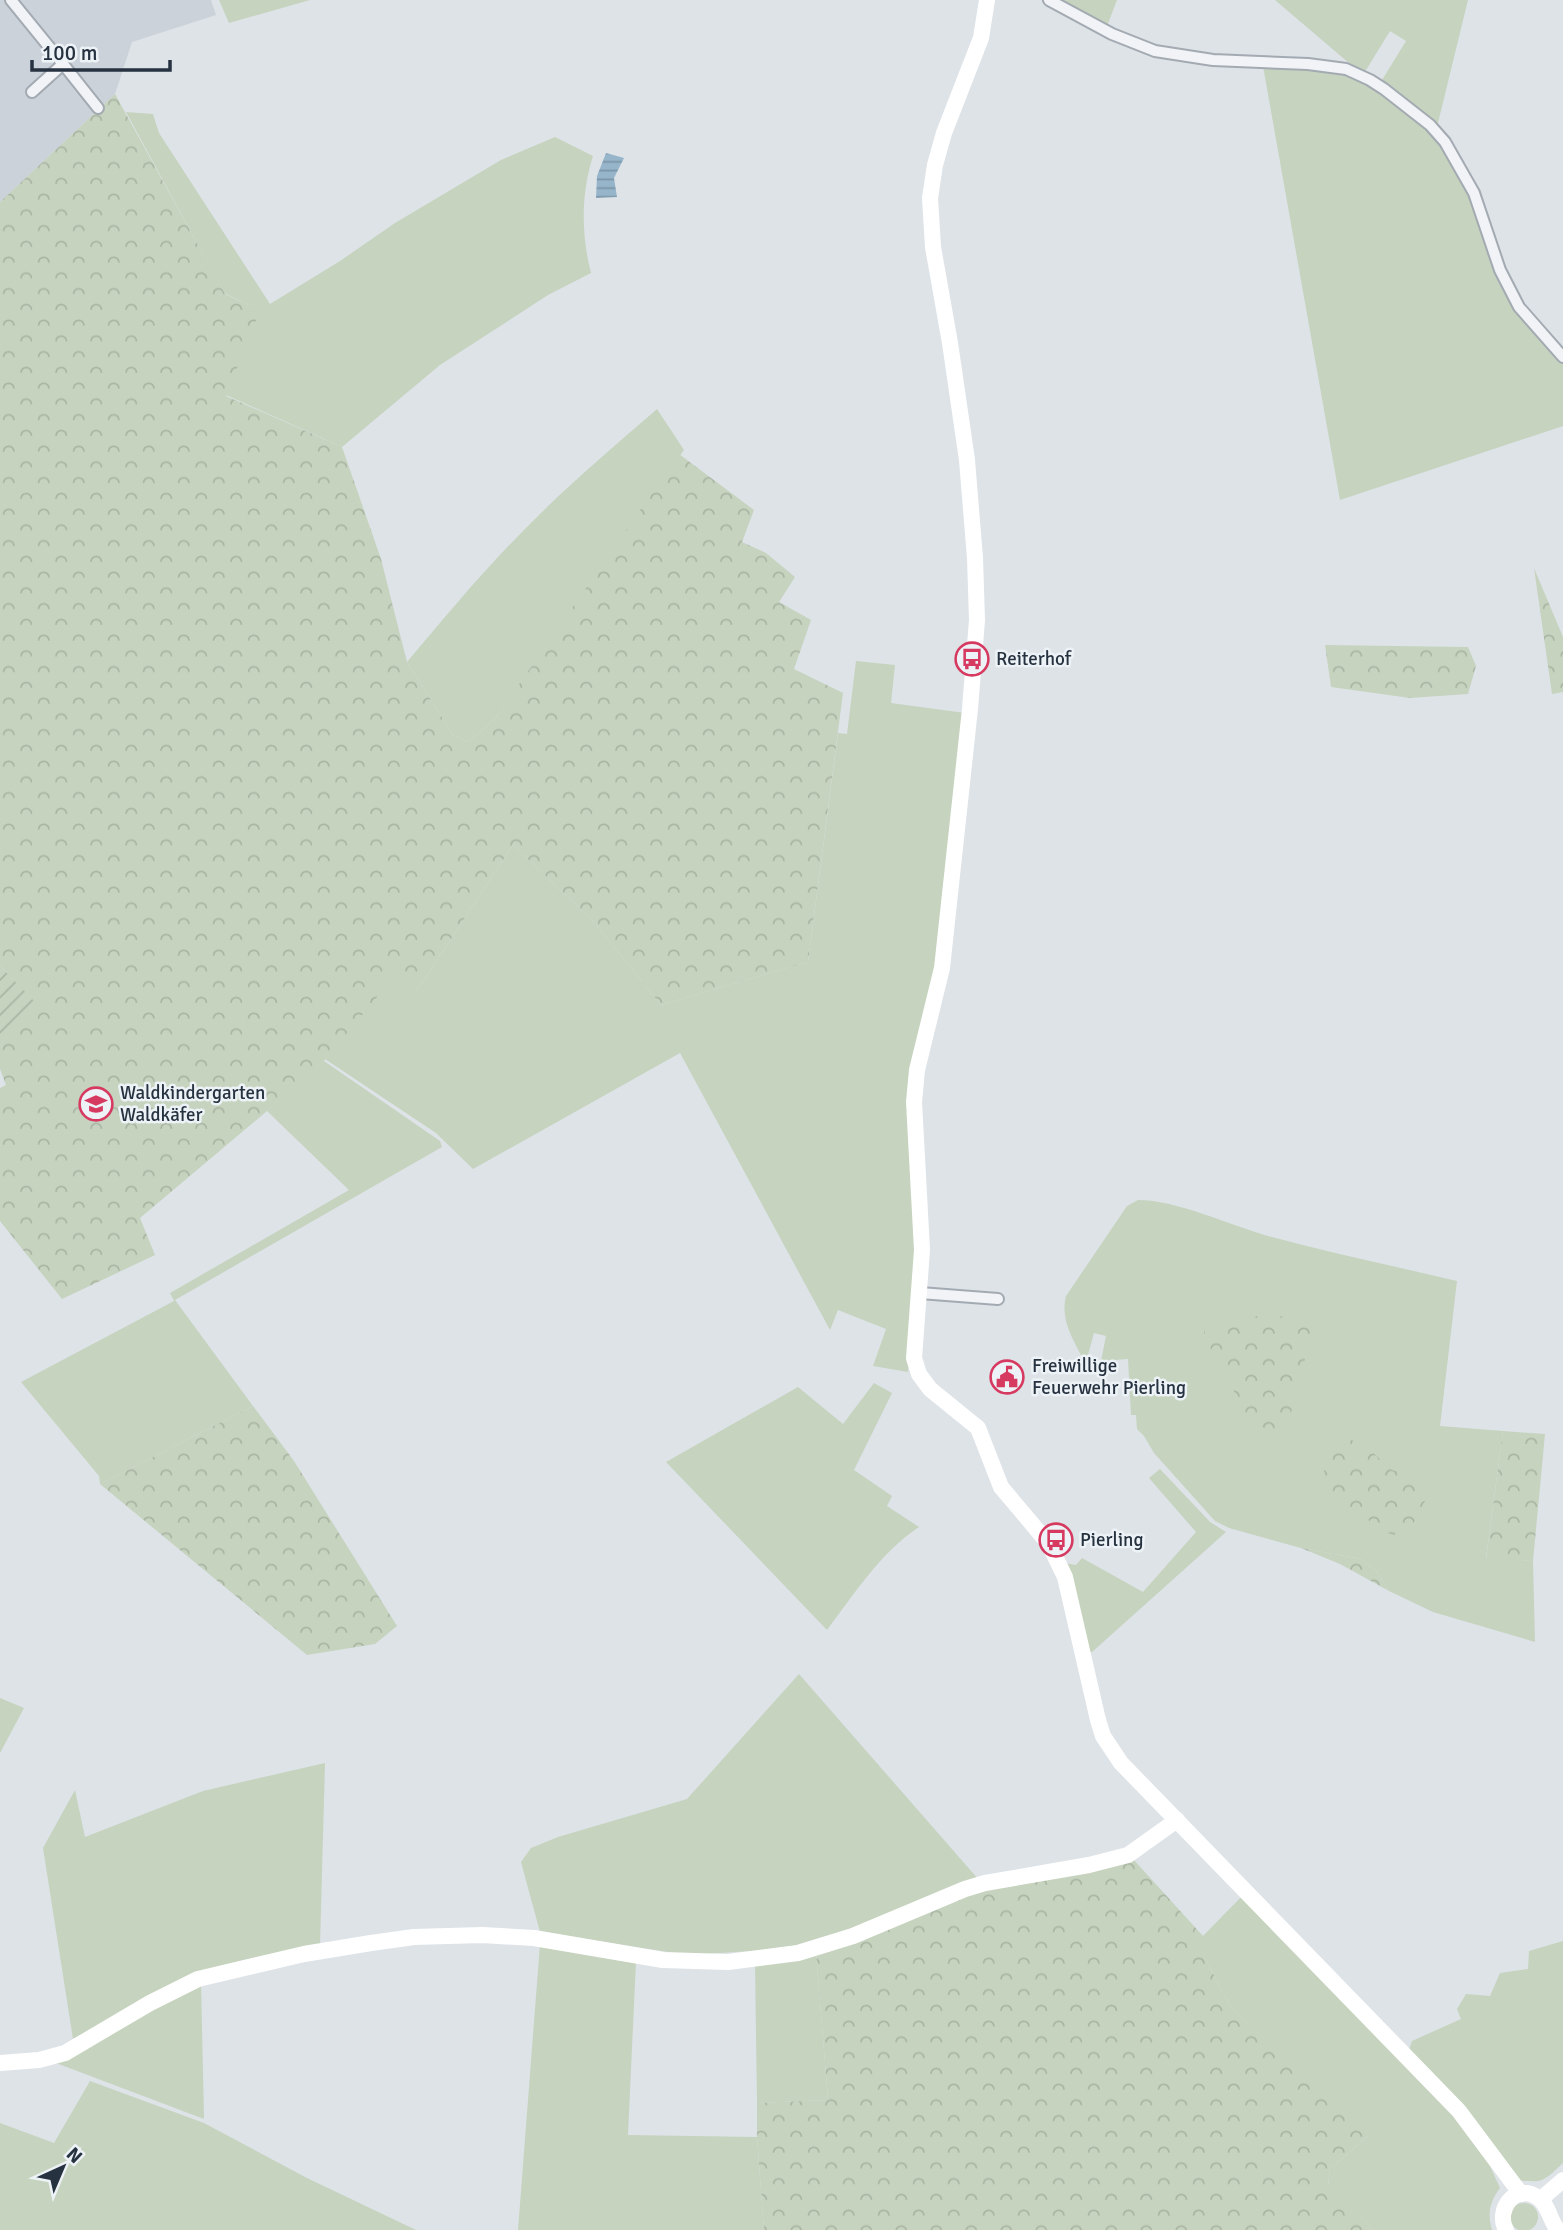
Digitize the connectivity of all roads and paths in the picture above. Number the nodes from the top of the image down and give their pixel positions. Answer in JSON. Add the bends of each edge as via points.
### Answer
{"nodes":[{"id":1,"x":11,"y":0,"type":"edge"},
{"id":2,"x":987,"y":0,"type":"edge"},
{"id":3,"x":1049,"y":0,"type":"edge"},
{"id":4,"x":63,"y":64,"type":"junction"},
{"id":5,"x":32,"y":92,"type":"dead end"},
{"id":6,"x":98,"y":108,"type":"dead end"},
{"id":7,"x":1563,"y":357,"type":"edge"},
{"id":8,"x":920,"y":1293,"type":"junction"},
{"id":9,"x":998,"y":1299,"type":"dead end"},
{"id":10,"x":1177,"y":1820,"type":"junction"},
{"id":11,"x":0,"y":2063,"type":"edge"},
{"id":12,"x":1490,"y":2155,"type":"junction"},
{"id":13,"x":1563,"y":2180,"type":"edge"},
{"id":14,"x":1521,"y":2194,"type":"junction"},
{"id":15,"x":1541,"y":2200,"type":"junction"},
{"id":16,"x":1506,"y":2203,"type":"junction"},
{"id":17,"x":1551,"y":2225,"type":"edge"},
{"id":18,"x":1505,"y":2229,"type":"edge"}],
"edges":[{"from":1,"to":4,"type":"street"},
{"from":2,"to":8,"type":"main road","via":[[981,38],[941,144],[930,198],[931,239],[967,460],[977,620],[942,968],[917,1070],[914,1102]]},
{"from":3,"to":7,"type":"street","via":[[1154,51],[1213,60],[1333,67],[1377,84],[1446,142],[1474,193],[1500,270],[1519,307]]},
{"from":4,"to":5,"type":"street"},
{"from":4,"to":6,"type":"street"},
{"from":8,"to":9,"type":"street"},
{"from":8,"to":10,"type":"main road","via":[[913,1346],[919,1374],[978,1429],[1002,1487],[1049,1544],[1065,1577],[1103,1736],[1121,1763]]},
{"from":10,"to":11,"type":"main road","via":[[1128,1856],[975,1886],[853,1936],[798,1953],[728,1962],[663,1960],[534,1938],[414,1937],[304,1954],[198,1979],[65,2053]]},
{"from":10,"to":12,"type":"main road","via":[[1459,2111]]},
{"from":12,"to":14,"type":"main road"},
{"from":12,"to":16,"type":"main road"},
{"from":13,"to":15,"type":"main road"},
{"from":14,"to":15,"type":"main road"},
{"from":14,"to":16,"type":"main road"},
{"from":15,"to":17,"type":"main road"},
{"from":16,"to":18,"type":"main road"}]}
